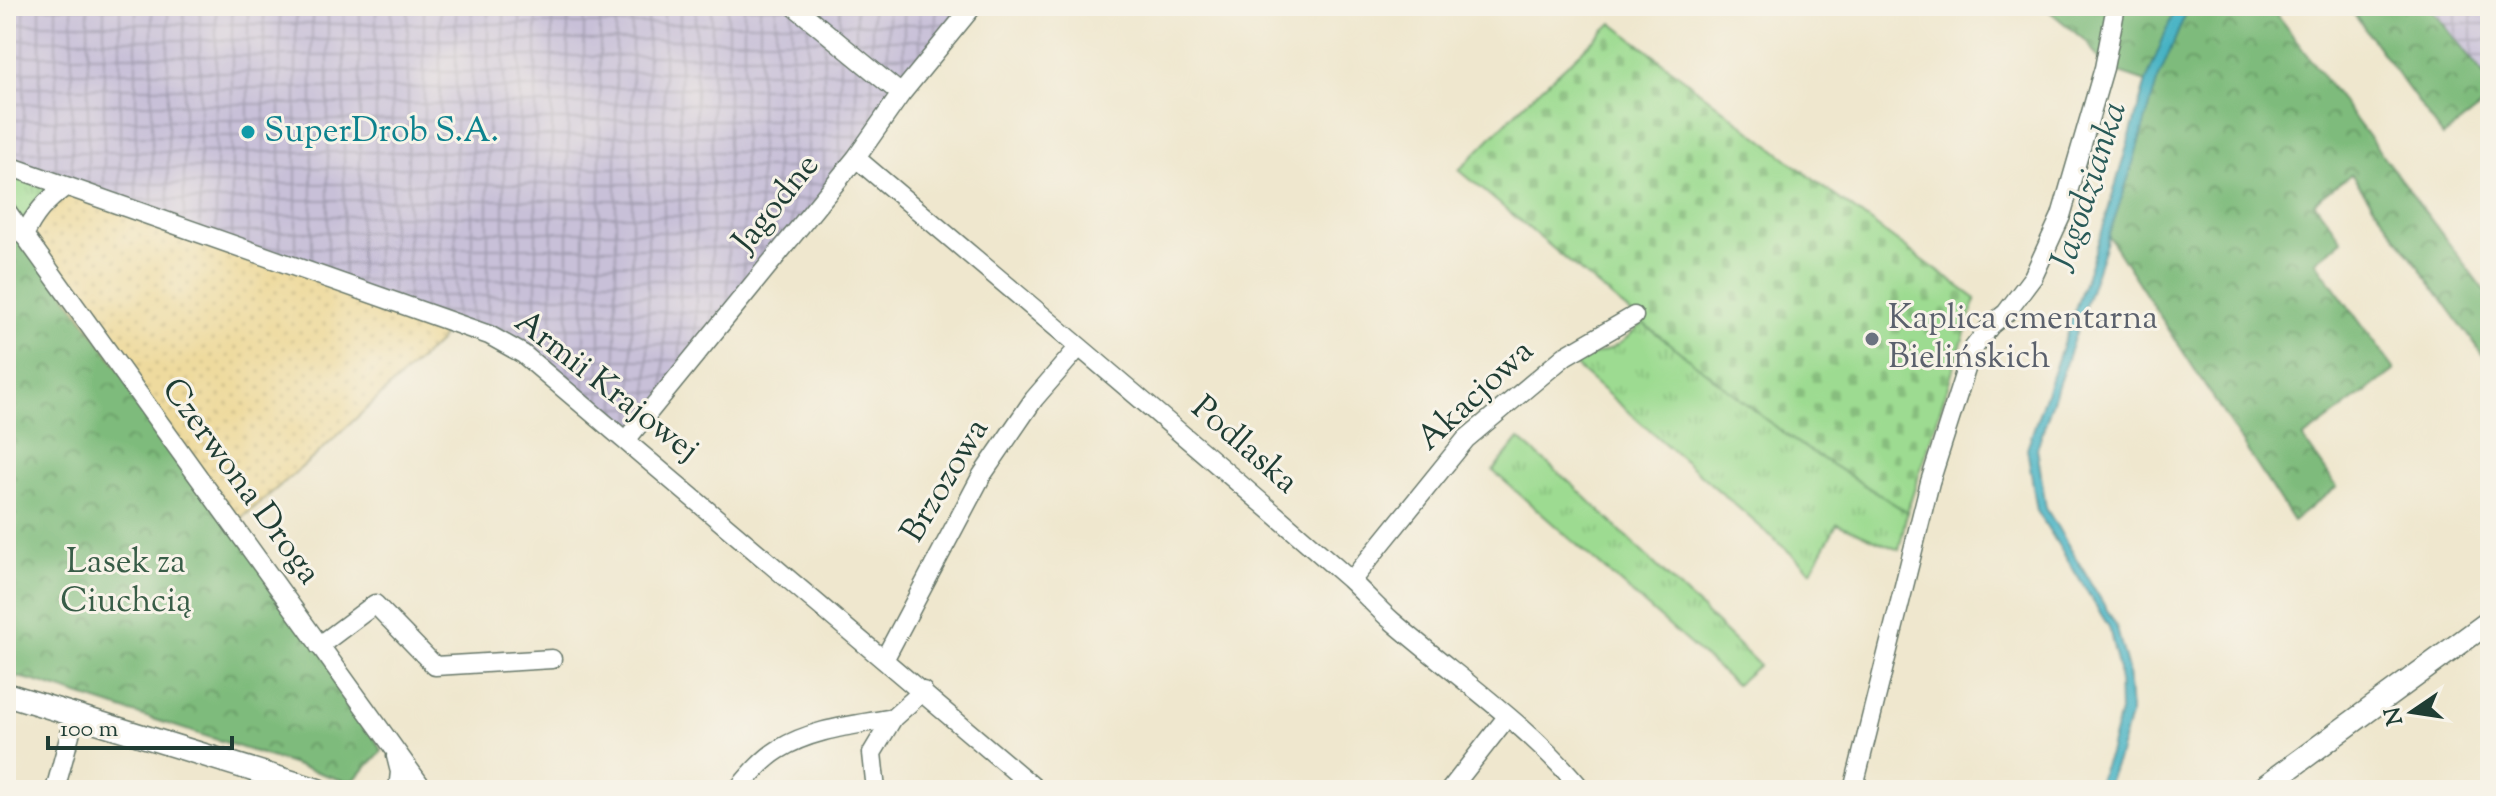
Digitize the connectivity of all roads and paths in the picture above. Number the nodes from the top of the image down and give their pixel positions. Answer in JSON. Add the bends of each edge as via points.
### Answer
{"nodes":[{"id":1,"x":794,"y":6,"type":"edge"},
{"id":2,"x":973,"y":6,"type":"edge"},
{"id":3,"x":2116,"y":6,"type":"edge"},
{"id":4,"x":901,"y":94,"type":"junction"},
{"id":5,"x":856,"y":158,"type":"junction"},
{"id":6,"x":6,"y":165,"type":"edge"},
{"id":7,"x":65,"y":187,"type":"junction"},
{"id":8,"x":6,"y":210,"type":"edge"},
{"id":9,"x":24,"y":236,"type":"junction"},
{"id":10,"x":1634,"y":316,"type":"dead end"},
{"id":11,"x":1079,"y":347,"type":"junction"},
{"id":12,"x":626,"y":440,"type":"junction"},
{"id":13,"x":1351,"y":581,"type":"junction"},
{"id":14,"x":2490,"y":622,"type":"edge"},
{"id":15,"x":319,"y":646,"type":"junction"},
{"id":16,"x":885,"y":658,"type":"junction"},
{"id":17,"x":552,"y":659,"type":"dead end"},
{"id":18,"x":923,"y":691,"type":"junction"},
{"id":19,"x":6,"y":694,"type":"edge"},
{"id":20,"x":75,"y":716,"type":"junction"},
{"id":21,"x":1507,"y":717,"type":"junction"},
{"id":22,"x":893,"y":718,"type":"junction"},
{"id":23,"x":840,"y":728,"type":"junction"},
{"id":24,"x":396,"y":753,"type":"junction"},
{"id":25,"x":872,"y":753,"type":"junction"},
{"id":26,"x":419,"y":787,"type":"edge"},
{"id":27,"x":55,"y":790,"type":"edge"},
{"id":28,"x":318,"y":790,"type":"edge"},
{"id":29,"x":398,"y":790,"type":"edge"},
{"id":30,"x":737,"y":790,"type":"edge"},
{"id":31,"x":876,"y":790,"type":"edge"},
{"id":32,"x":1037,"y":790,"type":"edge"},
{"id":33,"x":1450,"y":790,"type":"edge"},
{"id":34,"x":1582,"y":790,"type":"edge"},
{"id":35,"x":1853,"y":790,"type":"edge"},
{"id":36,"x":2260,"y":790,"type":"edge"}],
"edges":[{"from":1,"to":4,"type":"street"},
{"from":2,"to":4,"type":"street","name":"Jagodne"},
{"from":3,"to":35,"type":"street","via":[[2104,68],[2061,216],[2033,277],[1972,350],[1930,482]]},
{"from":4,"to":5,"type":"street","name":"Jagodne"},
{"from":5,"to":11,"type":"street","name":"Podlaska"},
{"from":5,"to":12,"type":"street","name":"Jagodne"},
{"from":6,"to":7,"type":"street","name":"Armii Krajowej"},
{"from":7,"to":9,"type":"street","via":[[33,216]]},
{"from":7,"to":12,"type":"street","name":"Armii Krajowej","via":[[489,335],[523,354]]},
{"from":8,"to":9,"type":"street","name":"Czerwona Droga"},
{"from":9,"to":15,"type":"street","name":"Czerwona Droga"},
{"from":10,"to":13,"type":"street","name":"Akacjowa","via":[[1565,356],[1466,439]]},
{"from":11,"to":13,"type":"street","name":"Podlaska"},
{"from":11,"to":16,"type":"street","name":"Brzozowa","via":[[1034,399],[982,475]]},
{"from":12,"to":16,"type":"street","name":"Armii Krajowej"},
{"from":13,"to":21,"type":"street","name":"Podlaska"},
{"from":14,"to":36,"type":"main road"},
{"from":15,"to":17,"type":"street","via":[[375,604],[435,666]]},
{"from":15,"to":24,"type":"street","name":"Czerwona Droga"},
{"from":16,"to":18,"type":"street","name":"Armii Krajowej"},
{"from":18,"to":22,"type":"street"},
{"from":18,"to":32,"type":"street","name":"Armii Krajowej"},
{"from":19,"to":20,"type":"main road"},
{"from":20,"to":27,"type":"street"},
{"from":20,"to":28,"type":"main road"},
{"from":21,"to":33,"type":"street"},
{"from":21,"to":34,"type":"street","name":"Podlaska"},
{"from":22,"to":23,"type":"street"},
{"from":22,"to":25,"type":"street"},
{"from":23,"to":25,"type":"street"},
{"from":23,"to":30,"type":"street","via":[[778,750]]},
{"from":24,"to":26,"type":"street","name":"Czerwona Droga"},
{"from":24,"to":29,"type":"street"},
{"from":25,"to":31,"type":"street"}]}
